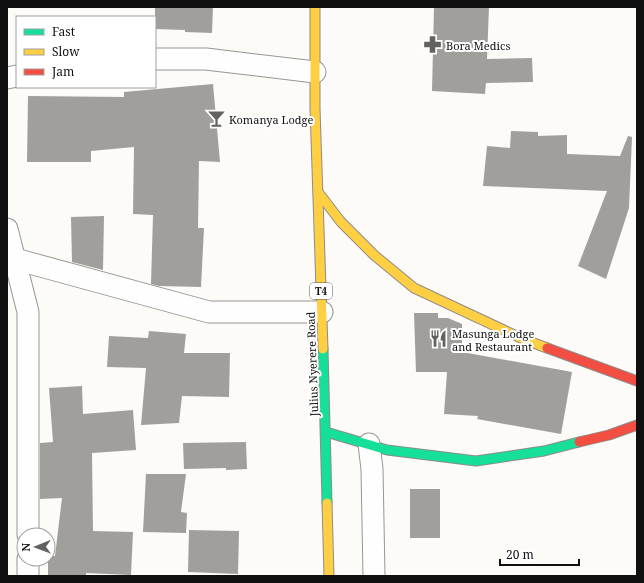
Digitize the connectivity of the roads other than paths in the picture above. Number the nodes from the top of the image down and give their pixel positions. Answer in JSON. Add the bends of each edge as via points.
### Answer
{"nodes":[{"id":1,"x":315,"y":7,"type":"edge"},
{"id":2,"x":156,"y":59,"type":"edge"},
{"id":3,"x":315,"y":72,"type":"junction"},
{"id":4,"x":318,"y":192,"type":"junction"},
{"id":5,"x":7,"y":229,"type":"edge"},
{"id":6,"x":15,"y":259,"type":"junction"},
{"id":7,"x":322,"y":312,"type":"junction"},
{"id":8,"x":637,"y":381,"type":"edge"},
{"id":9,"x":637,"y":425,"type":"edge"},
{"id":10,"x":326,"y":432,"type":"junction"},
{"id":11,"x":369,"y":444,"type":"junction"},
{"id":12,"x":28,"y":527,"type":"edge"},
{"id":13,"x":329,"y":576,"type":"edge"},
{"id":14,"x":374,"y":576,"type":"edge"}],
"edges":[{"from":1,"to":3,"type":"main road","name":"Julius Nyerere Road","number":"T4"},
{"from":2,"to":3,"type":"street","via":[[206,59]]},
{"from":3,"to":4,"type":"main road","name":"Julius Nyerere Road","number":"T4"},
{"from":4,"to":7,"type":"main road","name":"Julius Nyerere Road","number":"T4"},
{"from":4,"to":8,"type":"main road","via":[[341,222],[369,250],[414,288],[523,339]]},
{"from":5,"to":6,"type":"street"},
{"from":6,"to":7,"type":"street","via":[[209,312]]},
{"from":6,"to":12,"type":"street","via":[[28,312]]},
{"from":7,"to":10,"type":"main road","name":"Julius Nyerere Road","number":"T4"},
{"from":9,"to":11,"type":"main road","via":[[544,452],[476,461],[386,450]]},
{"from":10,"to":11,"type":"main road"},
{"from":10,"to":13,"type":"main road","name":"Julius Nyerere Road","number":"T4"},
{"from":11,"to":14,"type":"street","via":[[372,469]]}]}
